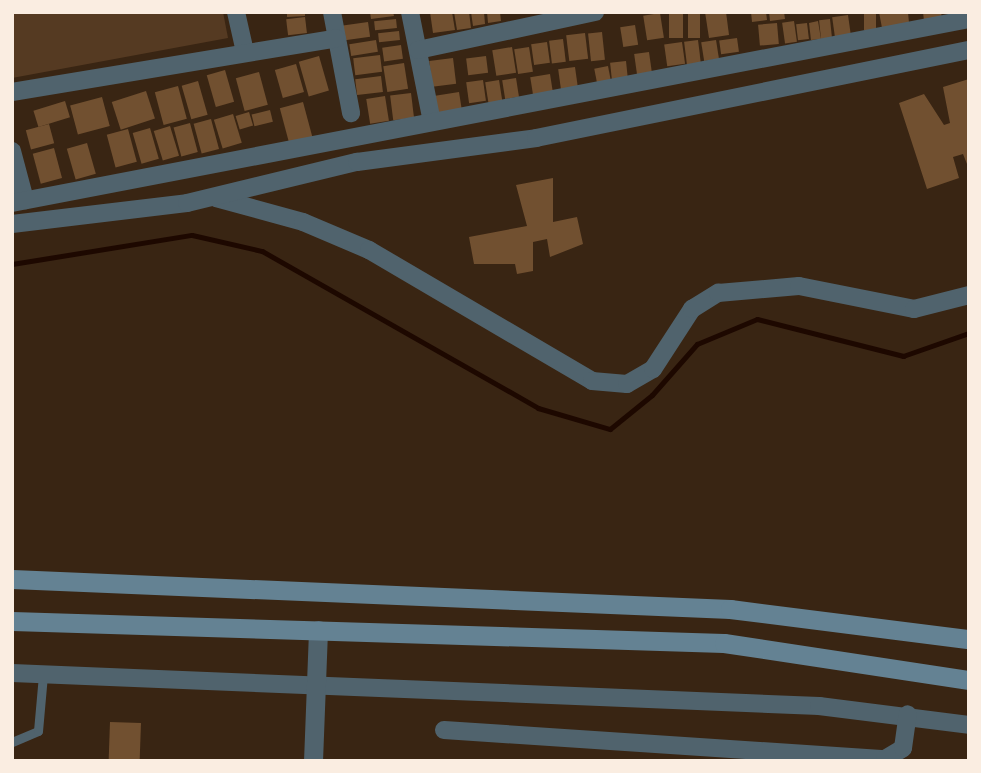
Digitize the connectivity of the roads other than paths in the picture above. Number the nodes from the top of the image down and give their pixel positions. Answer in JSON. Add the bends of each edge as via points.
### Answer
{"nodes":[{"id":1,"x":236,"y":12,"type":"edge"},
{"id":2,"x":332,"y":12,"type":"edge"},
{"id":3,"x":410,"y":12,"type":"edge"},
{"id":4,"x":595,"y":12,"type":"edge"},
{"id":5,"x":969,"y":19,"type":"edge"},
{"id":6,"x":337,"y":38,"type":"junction"},
{"id":7,"x":418,"y":50,"type":"junction"},
{"id":8,"x":969,"y":50,"type":"edge"},
{"id":9,"x":245,"y":52,"type":"junction"},
{"id":10,"x":12,"y":92,"type":"edge"},
{"id":11,"x":351,"y":113,"type":"dead end"},
{"id":12,"x":432,"y":122,"type":"junction"},
{"id":13,"x":12,"y":151,"type":"edge"},
{"id":14,"x":213,"y":197,"type":"junction"},
{"id":15,"x":18,"y":202,"type":"edge"},
{"id":16,"x":12,"y":224,"type":"edge"},
{"id":17,"x":969,"y":295,"type":"edge"},
{"id":18,"x":12,"y":579,"type":"edge"},
{"id":19,"x":12,"y":621,"type":"edge"},
{"id":20,"x":318,"y":630,"type":"junction"},
{"id":21,"x":969,"y":639,"type":"edge"},
{"id":22,"x":12,"y":673,"type":"edge"},
{"id":23,"x":43,"y":675,"type":"junction"},
{"id":24,"x":969,"y":680,"type":"edge"},
{"id":25,"x":316,"y":683,"type":"junction"},
{"id":26,"x":908,"y":714,"type":"junction"},
{"id":27,"x":969,"y":725,"type":"edge"},
{"id":28,"x":444,"y":730,"type":"dead end"},
{"id":29,"x":12,"y":742,"type":"edge"},
{"id":30,"x":313,"y":761,"type":"edge"}],
"edges":[{"from":1,"to":9,"type":"street"},
{"from":2,"to":6,"type":"street"},
{"from":3,"to":7,"type":"street"},
{"from":4,"to":7,"type":"street"},
{"from":5,"to":12,"type":"street"},
{"from":6,"to":9,"type":"street"},
{"from":6,"to":11,"type":"street"},
{"from":7,"to":12,"type":"street"},
{"from":8,"to":14,"type":"street","via":[[536,138],[357,162]]},
{"from":9,"to":10,"type":"street"},
{"from":12,"to":15,"type":"street"},
{"from":13,"to":15,"type":"street"},
{"from":14,"to":16,"type":"street"},
{"from":14,"to":17,"type":"street","via":[[303,222],[369,250],[593,381],[627,384],[653,369],[692,309],[718,293],[799,286],[914,309]]},
{"from":18,"to":21,"type":"main road","via":[[730,609]]},
{"from":19,"to":20,"type":"main road"},
{"from":20,"to":24,"type":"main road","via":[[724,643]]},
{"from":20,"to":25,"type":"street"},
{"from":22,"to":23,"type":"street"},
{"from":23,"to":25,"type":"street"},
{"from":23,"to":29,"type":"lane","via":[[38,731]]},
{"from":25,"to":26,"type":"street"},
{"from":25,"to":30,"type":"street"},
{"from":26,"to":27,"type":"street"},
{"from":26,"to":28,"type":"street","via":[[902,748],[885,759]]}]}
